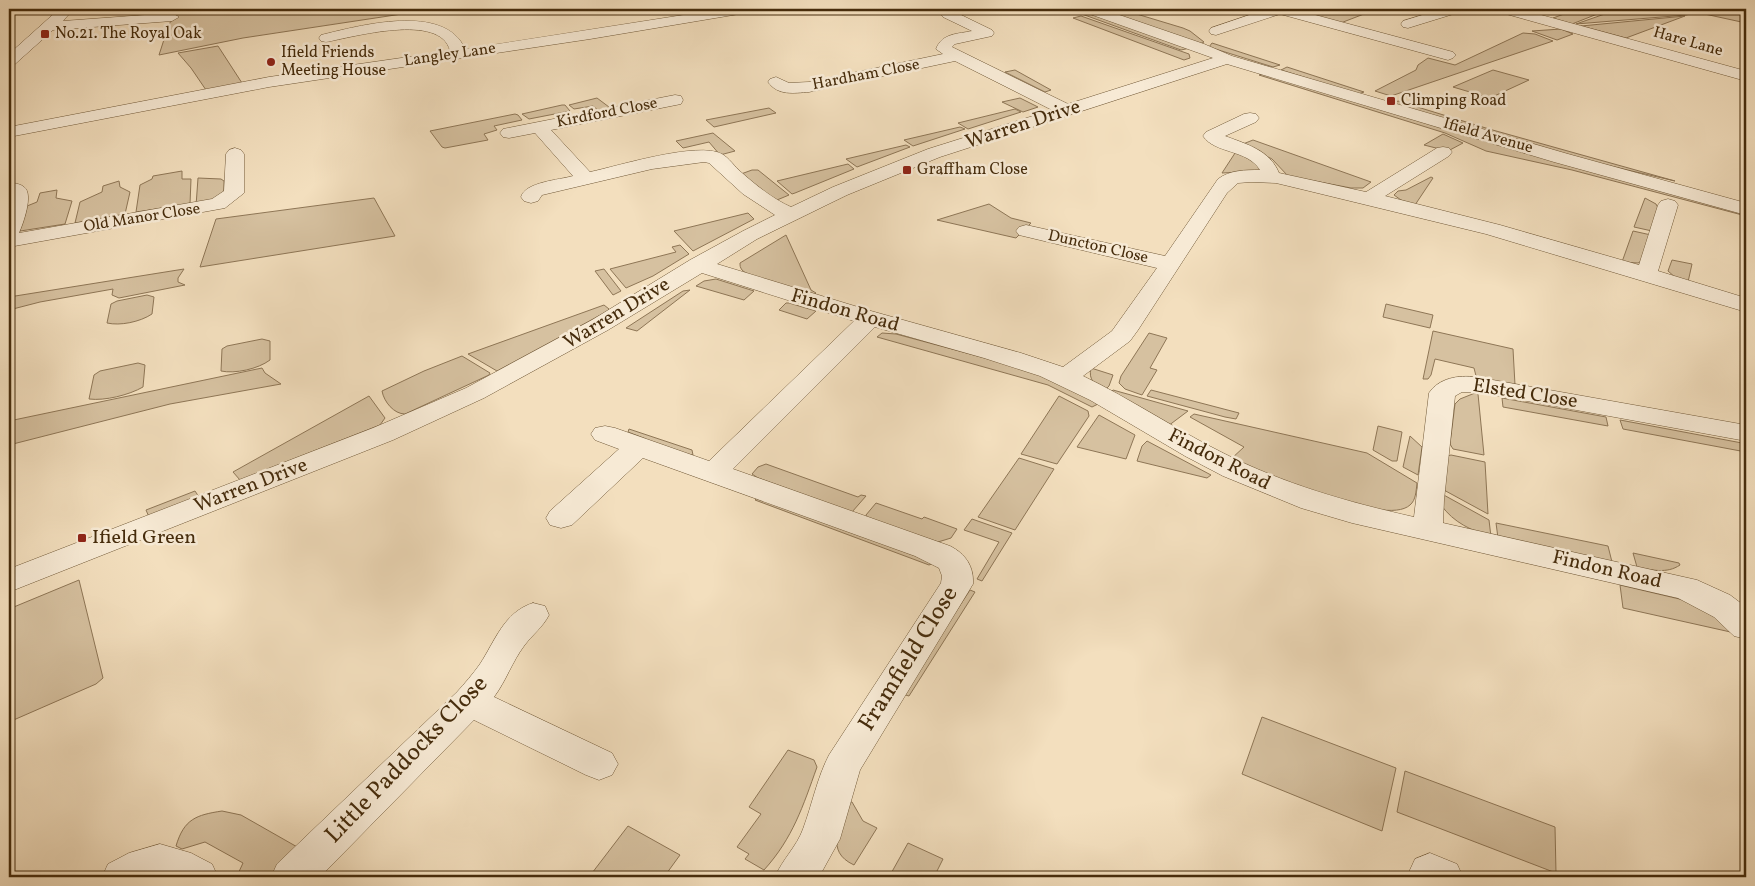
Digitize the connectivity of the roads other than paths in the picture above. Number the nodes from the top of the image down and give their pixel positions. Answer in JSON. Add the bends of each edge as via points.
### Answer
{"nodes":[{"id":1,"x":68,"y":9,"type":"edge"},
{"id":2,"x":745,"y":9,"type":"edge"},
{"id":3,"x":1089,"y":9,"type":"edge"},
{"id":4,"x":1279,"y":9,"type":"edge"},
{"id":5,"x":1455,"y":9,"type":"edge"},
{"id":6,"x":1504,"y":9,"type":"edge"},
{"id":7,"x":948,"y":14,"type":"dead end"},
{"id":8,"x":172,"y":17,"type":"dead end"},
{"id":9,"x":1408,"y":24,"type":"dead end"},
{"id":10,"x":49,"y":26,"type":"junction"},
{"id":11,"x":1216,"y":31,"type":"dead end"},
{"id":12,"x":36,"y":38,"type":"junction"},
{"id":13,"x":326,"y":38,"type":"dead end"},
{"id":14,"x":9,"y":40,"type":"edge"},
{"id":15,"x":458,"y":54,"type":"junction"},
{"id":16,"x":1448,"y":55,"type":"dead end"},
{"id":17,"x":957,"y":56,"type":"junction"},
{"id":18,"x":1227,"y":59,"type":"junction"},
{"id":19,"x":9,"y":62,"type":"edge"},
{"id":20,"x":1746,"y":78,"type":"edge"},
{"id":21,"x":776,"y":82,"type":"dead end"},
{"id":22,"x":676,"y":100,"type":"dead end"},
{"id":23,"x":1067,"y":110,"type":"junction"},
{"id":24,"x":1250,"y":118,"type":"dead end"},
{"id":25,"x":539,"y":127,"type":"junction"},
{"id":26,"x":9,"y":132,"type":"edge"},
{"id":27,"x":509,"y":133,"type":"dead end"},
{"id":28,"x":1443,"y":152,"type":"dead end"},
{"id":29,"x":235,"y":154,"type":"dead end"},
{"id":30,"x":1272,"y":178,"type":"junction"},
{"id":31,"x":586,"y":179,"type":"junction"},
{"id":32,"x":9,"y":188,"type":"edge"},
{"id":33,"x":531,"y":197,"type":"dead end"},
{"id":34,"x":1371,"y":198,"type":"junction"},
{"id":35,"x":1668,"y":205,"type":"dead end"},
{"id":36,"x":1746,"y":208,"type":"edge"},
{"id":37,"x":790,"y":214,"type":"junction"},
{"id":38,"x":1026,"y":231,"type":"dead end"},
{"id":39,"x":9,"y":232,"type":"edge"},
{"id":40,"x":9,"y":241,"type":"edge"},
{"id":41,"x":1170,"y":264,"type":"junction"},
{"id":42,"x":698,"y":265,"type":"junction"},
{"id":43,"x":1644,"y":274,"type":"junction"},
{"id":44,"x":1746,"y":305,"type":"edge"},
{"id":45,"x":870,"y":319,"type":"junction"},
{"id":46,"x":1066,"y":377,"type":"junction"},
{"id":47,"x":1746,"y":433,"type":"edge"},
{"id":48,"x":605,"y":434,"type":"dead end"},
{"id":49,"x":638,"y":448,"type":"junction"},
{"id":50,"x":714,"y":472,"type":"junction"},
{"id":51,"x":561,"y":518,"type":"dead end"},
{"id":52,"x":1428,"y":530,"type":"junction"},
{"id":53,"x":9,"y":581,"type":"edge"},
{"id":54,"x":533,"y":615,"type":"dead end"},
{"id":55,"x":1746,"y":627,"type":"edge"},
{"id":56,"x":470,"y":702,"type":"junction"},
{"id":57,"x":599,"y":764,"type":"dead end"},
{"id":58,"x":123,"y":877,"type":"edge"},
{"id":59,"x":197,"y":877,"type":"edge"},
{"id":60,"x":292,"y":877,"type":"edge"},
{"id":61,"x":796,"y":877,"type":"edge"}],
"edges":[{"from":1,"to":10,"type":"street"},
{"from":2,"to":15,"type":"street","name":"Langley Lane"},
{"from":3,"to":18,"type":"street","name":"Ifield Avenue"},
{"from":4,"to":11,"type":"street"},
{"from":4,"to":16,"type":"street"},
{"from":5,"to":9,"type":"street"},
{"from":6,"to":20,"type":"street","via":[[1620,41],[1605,47],[1727,82],[1741,83]]},
{"from":7,"to":17,"type":"street","via":[[987,33],[946,43],[944,48]]},
{"from":8,"to":10,"type":"street"},
{"from":10,"to":12,"type":"street"},
{"from":12,"to":14,"type":"street"},
{"from":12,"to":19,"type":"street"},
{"from":13,"to":15,"type":"street","via":[[399,27],[430,26],[453,42]]},
{"from":15,"to":26,"type":"street","name":"Langley Lane","via":[[261,84]]},
{"from":17,"to":21,"type":"street","name":"Hardham Close","via":[[809,87],[786,88]]},
{"from":17,"to":23,"type":"street"},
{"from":18,"to":23,"type":"street","name":"Warren Drive"},
{"from":18,"to":36,"type":"street","name":"Ifield Avenue","via":[[1552,155]]},
{"from":22,"to":25,"type":"street","name":"Kirdford Close"},
{"from":23,"to":37,"type":"street","name":"Warren Drive","via":[[908,163]]},
{"from":24,"to":30,"type":"street","via":[[1212,136],[1258,156],[1268,165]]},
{"from":25,"to":27,"type":"street","name":"Kirdford Close"},
{"from":25,"to":31,"type":"street","name":"Kirdford Close"},
{"from":28,"to":34,"type":"street"},
{"from":29,"to":40,"type":"street","name":"Old Manor Close","via":[[234,193],[218,204]]},
{"from":30,"to":34,"type":"street"},
{"from":30,"to":41,"type":"street","via":[[1243,176],[1225,183]]},
{"from":31,"to":33,"type":"street","via":[[535,191]]},
{"from":31,"to":37,"type":"street","via":[[688,157],[709,156],[761,199]]},
{"from":32,"to":39,"type":"street","via":[[18,191],[17,212]]},
{"from":34,"to":43,"type":"street"},
{"from":35,"to":43,"type":"street","via":[[1649,268]]},
{"from":37,"to":42,"type":"street","name":"Warren Drive"},
{"from":38,"to":41,"type":"street","name":"Duncton Close"},
{"from":41,"to":46,"type":"street","via":[[1121,336]]},
{"from":42,"to":45,"type":"street","name":"Findon Road"},
{"from":42,"to":53,"type":"street","name":"Warren Drive","via":[[600,325],[475,393],[383,434]]},
{"from":43,"to":44,"type":"street"},
{"from":45,"to":46,"type":"street","name":"Findon Road"},
{"from":45,"to":50,"type":"street"},
{"from":46,"to":52,"type":"street","name":"Findon Road","via":[[1264,484],[1304,500]]},
{"from":47,"to":52,"type":"street","name":"Elsted Close","via":[[1489,387],[1453,386],[1442,393]]},
{"from":48,"to":49,"type":"street","name":"Framfield Close"},
{"from":49,"to":50,"type":"street","name":"Framfield Close"},
{"from":49,"to":51,"type":"street"},
{"from":50,"to":61,"type":"street","name":"Framfield Close","via":[[926,548],[954,563],[959,573],[957,584],[842,766],[820,839]]},
{"from":52,"to":55,"type":"street","name":"Findon Road","via":[[1686,588],[1730,611]]},
{"from":54,"to":56,"type":"street","name":"Little Paddocks Close","via":[[511,638],[485,684]]},
{"from":56,"to":57,"type":"street"},
{"from":56,"to":60,"type":"street","name":"Little Paddocks Close"},
{"from":58,"to":59,"type":"street","via":[[141,866],[166,862]]}]}
